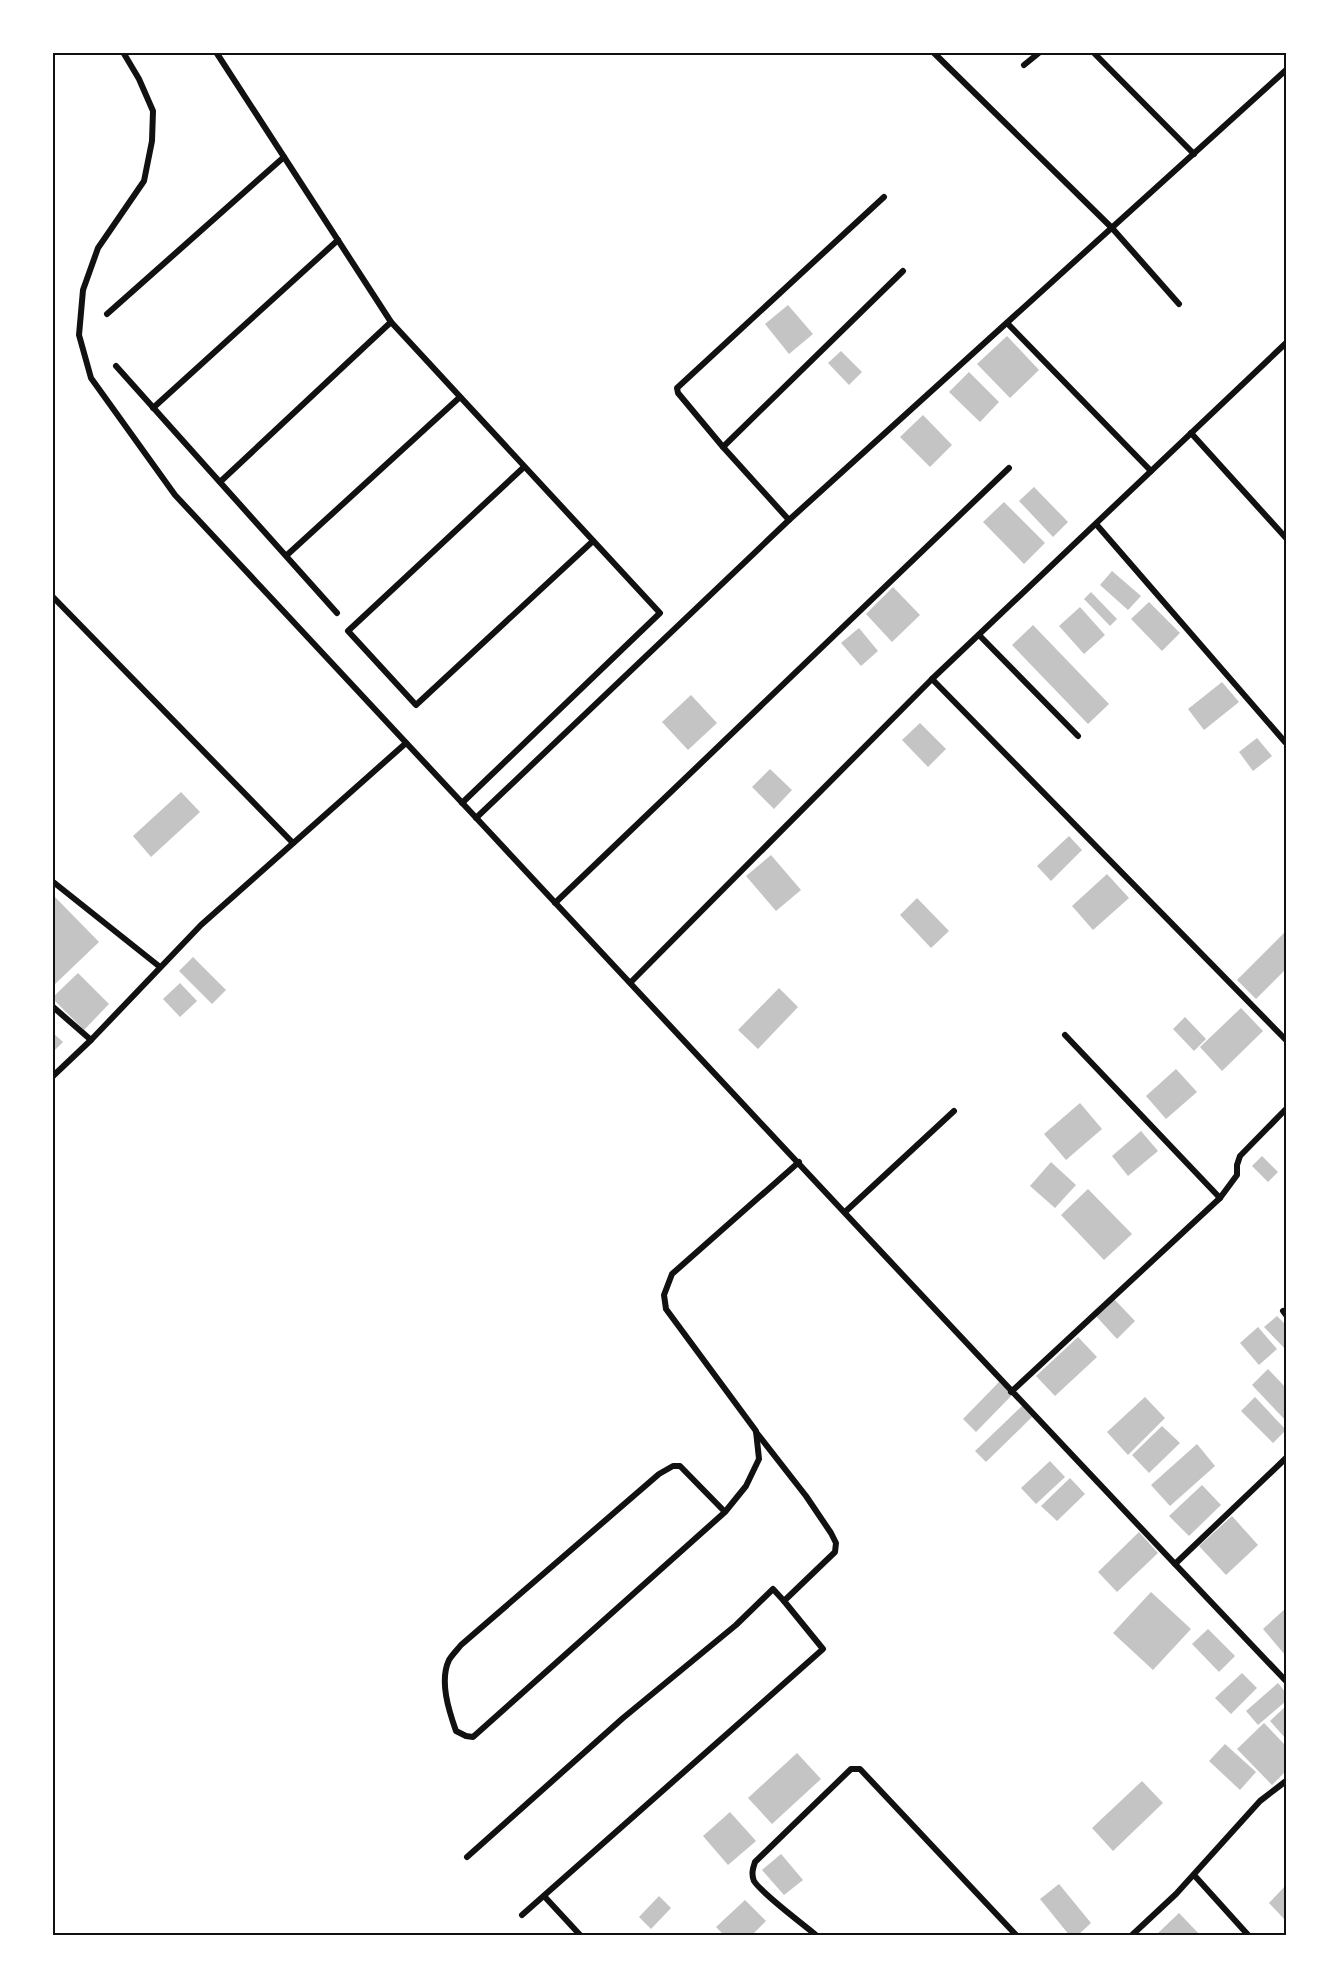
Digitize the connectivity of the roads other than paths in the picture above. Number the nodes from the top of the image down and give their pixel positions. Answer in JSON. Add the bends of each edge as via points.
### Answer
{"nodes":[{"id":1,"x":123,"y":52,"type":"edge"},
{"id":2,"x":216,"y":52,"type":"edge"},
{"id":3,"x":933,"y":52,"type":"edge"},
{"id":4,"x":1040,"y":52,"type":"edge"},
{"id":5,"x":1093,"y":52,"type":"edge"},
{"id":6,"x":1024,"y":65,"type":"dead end"},
{"id":7,"x":1287,"y":70,"type":"edge"},
{"id":8,"x":1194,"y":154,"type":"junction"},
{"id":9,"x":284,"y":157,"type":"junction"},
{"id":10,"x":884,"y":196,"type":"dead end"},
{"id":11,"x":1112,"y":228,"type":"junction"},
{"id":12,"x":338,"y":240,"type":"junction"},
{"id":13,"x":903,"y":271,"type":"dead end"},
{"id":14,"x":1179,"y":304,"type":"dead end"},
{"id":15,"x":107,"y":314,"type":"dead end"},
{"id":16,"x":391,"y":322,"type":"junction"},
{"id":17,"x":1006,"y":323,"type":"junction"},
{"id":18,"x":1287,"y":343,"type":"edge"},
{"id":19,"x":116,"y":366,"type":"dead end"},
{"id":20,"x":460,"y":397,"type":"junction"},
{"id":21,"x":153,"y":408,"type":"junction"},
{"id":22,"x":1191,"y":433,"type":"junction"},
{"id":23,"x":723,"y":447,"type":"junction"},
{"id":24,"x":524,"y":467,"type":"junction"},
{"id":25,"x":1009,"y":468,"type":"dead end"},
{"id":26,"x":1151,"y":471,"type":"junction"},
{"id":27,"x":220,"y":482,"type":"junction"},
{"id":28,"x":789,"y":520,"type":"junction"},
{"id":29,"x":1096,"y":524,"type":"junction"},
{"id":30,"x":1287,"y":537,"type":"edge"},
{"id":31,"x":593,"y":541,"type":"junction"},
{"id":32,"x":287,"y":555,"type":"junction"},
{"id":33,"x":52,"y":596,"type":"edge"},
{"id":34,"x":337,"y":613,"type":"dead end"},
{"id":35,"x":979,"y":635,"type":"junction"},
{"id":36,"x":932,"y":679,"type":"junction"},
{"id":37,"x":1077,"y":735,"type":"dead end"},
{"id":38,"x":1285,"y":742,"type":"dead end"},
{"id":39,"x":406,"y":743,"type":"junction"},
{"id":40,"x":462,"y":803,"type":"junction"},
{"id":41,"x":476,"y":818,"type":"junction"},
{"id":42,"x":293,"y":843,"type":"junction"},
{"id":43,"x":52,"y":881,"type":"edge"},
{"id":44,"x":555,"y":903,"type":"junction"},
{"id":45,"x":160,"y":967,"type":"junction"},
{"id":46,"x":631,"y":982,"type":"junction"},
{"id":47,"x":52,"y":1006,"type":"edge"},
{"id":48,"x":1065,"y":1035,"type":"dead end"},
{"id":49,"x":91,"y":1040,"type":"junction"},
{"id":50,"x":1287,"y":1040,"type":"edge"},
{"id":51,"x":52,"y":1077,"type":"edge"},
{"id":52,"x":1287,"y":1109,"type":"edge"},
{"id":53,"x":954,"y":1111,"type":"dead end"},
{"id":54,"x":799,"y":1162,"type":"junction"},
{"id":55,"x":1220,"y":1198,"type":"junction"},
{"id":56,"x":845,"y":1212,"type":"junction"},
{"id":57,"x":1011,"y":1392,"type":"junction"},
{"id":58,"x":756,"y":1431,"type":"junction"},
{"id":59,"x":1287,"y":1458,"type":"edge"},
{"id":60,"x":725,"y":1512,"type":"junction"},
{"id":61,"x":1175,"y":1564,"type":"junction"},
{"id":62,"x":784,"y":1601,"type":"junction"},
{"id":63,"x":1287,"y":1681,"type":"edge"},
{"id":64,"x":1287,"y":1781,"type":"edge"},
{"id":65,"x":467,"y":1857,"type":"dead end"},
{"id":66,"x":1194,"y":1875,"type":"junction"},
{"id":67,"x":544,"y":1896,"type":"junction"},
{"id":68,"x":522,"y":1915,"type":"dead end"},
{"id":69,"x":581,"y":1935,"type":"edge"},
{"id":70,"x":817,"y":1935,"type":"edge"},
{"id":71,"x":1017,"y":1935,"type":"edge"},
{"id":72,"x":1131,"y":1935,"type":"edge"},
{"id":73,"x":1249,"y":1935,"type":"edge"}],
"edges":[{"from":1,"to":39,"type":"street","via":[[153,111],[152,141],[144,181],[98,248],[83,290],[79,335],[91,378],[175,495]]},
{"from":2,"to":9,"type":"street"},
{"from":3,"to":11,"type":"street"},
{"from":4,"to":6,"type":"street"},
{"from":5,"to":8,"type":"street"},
{"from":7,"to":8,"type":"street"},
{"from":8,"to":11,"type":"street"},
{"from":9,"to":12,"type":"street"},
{"from":9,"to":15,"type":"street"},
{"from":10,"to":23,"type":"street","via":[[677,388]]},
{"from":11,"to":14,"type":"street"},
{"from":11,"to":17,"type":"street"},
{"from":12,"to":16,"type":"street"},
{"from":12,"to":21,"type":"street"},
{"from":13,"to":23,"type":"street"},
{"from":16,"to":20,"type":"street"},
{"from":16,"to":27,"type":"street"},
{"from":17,"to":26,"type":"street"},
{"from":17,"to":28,"type":"street"},
{"from":18,"to":22,"type":"street"},
{"from":19,"to":21,"type":"street"},
{"from":20,"to":24,"type":"street"},
{"from":20,"to":32,"type":"street"},
{"from":21,"to":27,"type":"street"},
{"from":22,"to":26,"type":"street"},
{"from":22,"to":30,"type":"street"},
{"from":23,"to":28,"type":"street"},
{"from":24,"to":31,"type":"street"},
{"from":24,"to":31,"type":"street","via":[[348,631],[416,705]]},
{"from":25,"to":44,"type":"street"},
{"from":26,"to":29,"type":"street"},
{"from":27,"to":32,"type":"street"},
{"from":28,"to":41,"type":"street"},
{"from":29,"to":35,"type":"street"},
{"from":29,"to":38,"type":"street"},
{"from":31,"to":40,"type":"street","via":[[660,613]]},
{"from":32,"to":34,"type":"street"},
{"from":33,"to":42,"type":"street"},
{"from":35,"to":36,"type":"street"},
{"from":35,"to":37,"type":"street"},
{"from":36,"to":46,"type":"street"},
{"from":36,"to":50,"type":"street"},
{"from":39,"to":40,"type":"street"},
{"from":39,"to":42,"type":"street"},
{"from":40,"to":41,"type":"street"},
{"from":41,"to":44,"type":"street"},
{"from":42,"to":45,"type":"street"},
{"from":43,"to":45,"type":"street"},
{"from":44,"to":46,"type":"street"},
{"from":45,"to":49,"type":"street"},
{"from":46,"to":54,"type":"street"},
{"from":47,"to":49,"type":"street"},
{"from":48,"to":55,"type":"street"},
{"from":49,"to":51,"type":"street"},
{"from":52,"to":55,"type":"street","via":[[1240,1156],[1237,1175]]},
{"from":53,"to":56,"type":"street"},
{"from":54,"to":56,"type":"street"},
{"from":54,"to":58,"type":"street","via":[[672,1274],[664,1295],[666,1309]]},
{"from":55,"to":57,"type":"street"},
{"from":56,"to":57,"type":"street"},
{"from":57,"to":61,"type":"street"},
{"from":58,"to":60,"type":"street","via":[[759,1459],[746,1486]]},
{"from":58,"to":62,"type":"street","via":[[836,1543],[835,1552]]},
{"from":59,"to":61,"type":"street"},
{"from":60,"to":60,"type":"street","via":[[681,1466],[659,1474],[461,1645],[449,1660],[447,1704],[456,1731],[473,1737]]},
{"from":61,"to":63,"type":"street"},
{"from":62,"to":65,"type":"street","via":[[773,1589]]},
{"from":62,"to":67,"type":"street","via":[[823,1649]]},
{"from":64,"to":66,"type":"street","via":[[1260,1801]]},
{"from":66,"to":72,"type":"street"},
{"from":66,"to":73,"type":"street"},
{"from":67,"to":68,"type":"street"},
{"from":67,"to":69,"type":"street"},
{"from":70,"to":71,"type":"street","via":[[763,1891],[752,1873],[755,1862],[851,1769],[860,1769]]}]}
